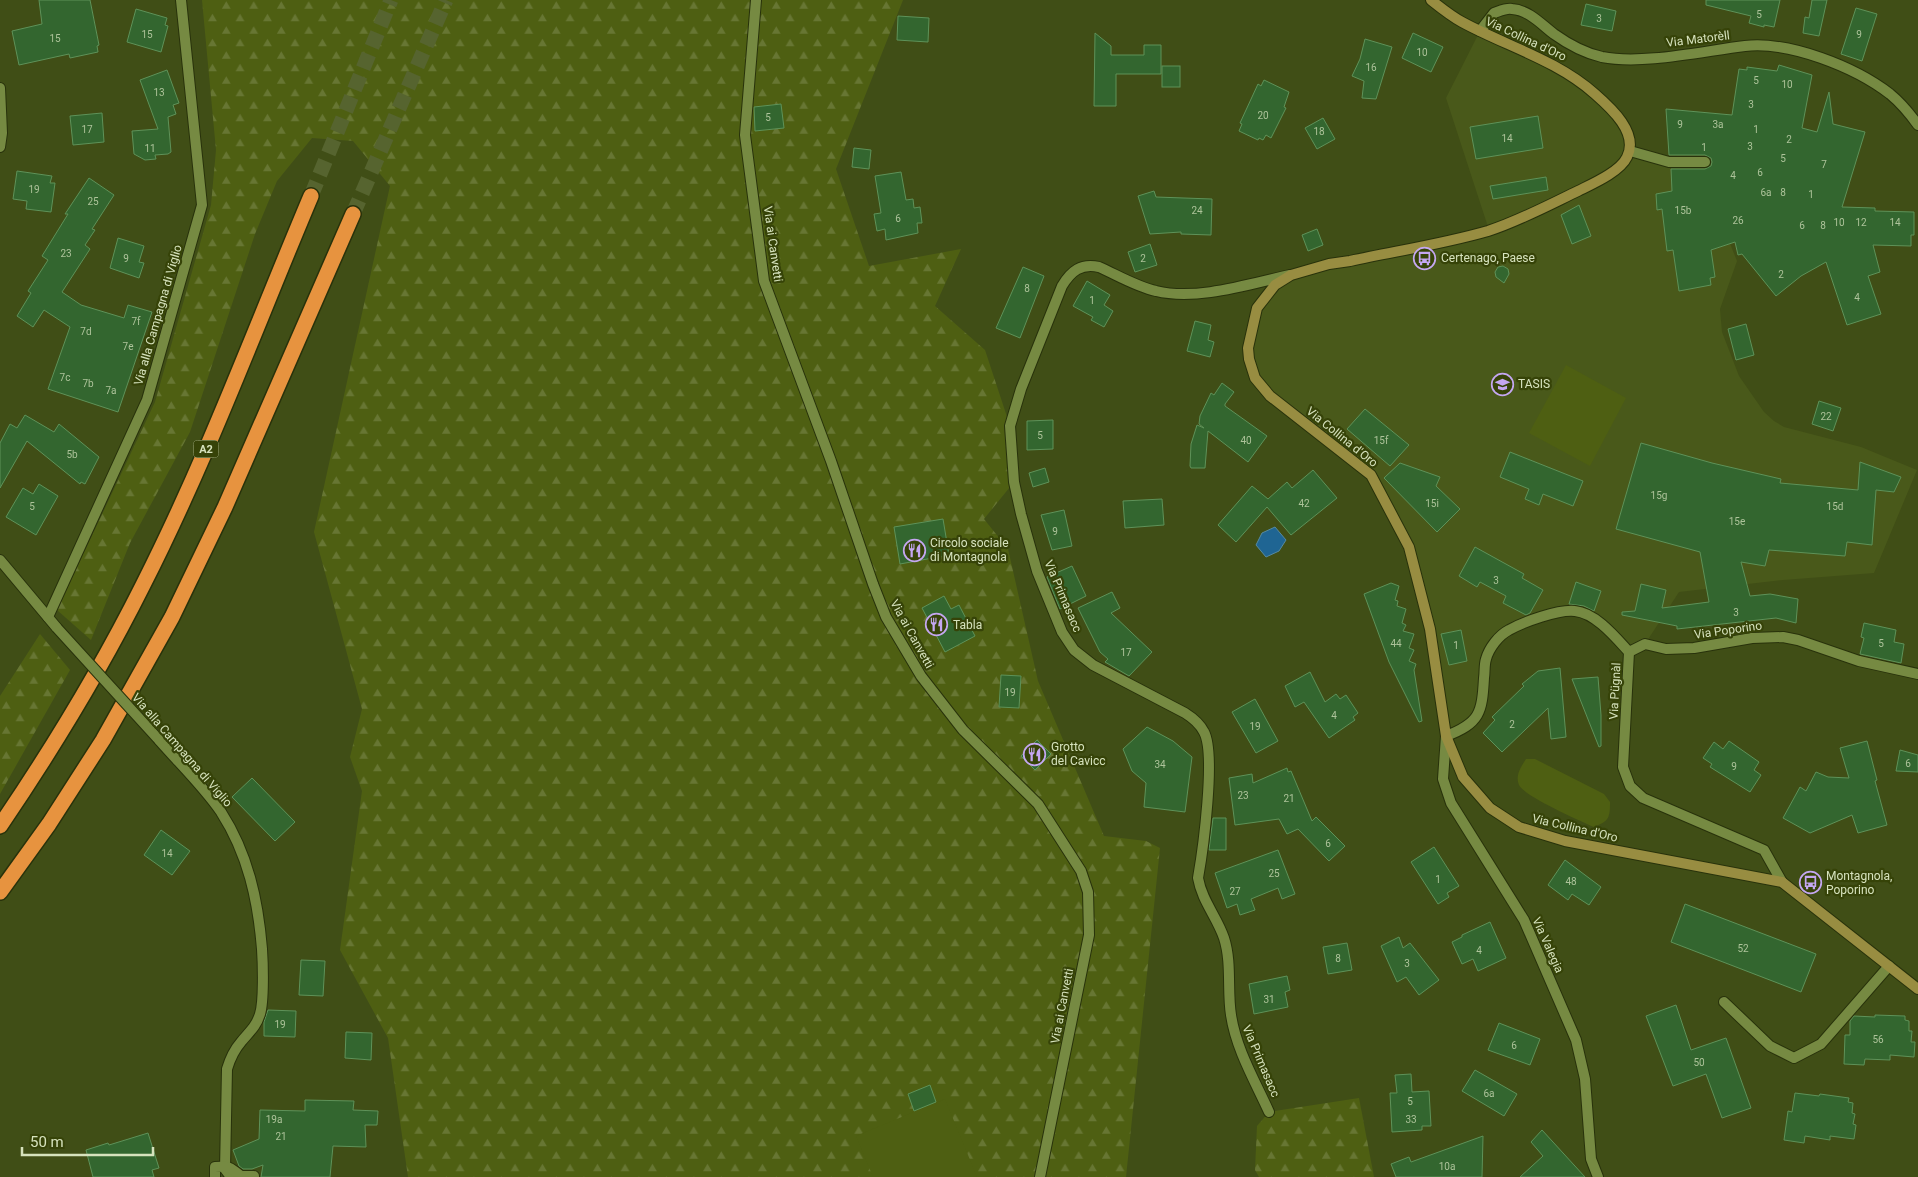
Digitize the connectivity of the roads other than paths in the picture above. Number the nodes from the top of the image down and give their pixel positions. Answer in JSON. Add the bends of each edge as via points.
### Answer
{"nodes":[{"id":1,"x":181,"y":0,"type":"edge"},
{"id":2,"x":756,"y":0,"type":"edge"},
{"id":3,"x":1431,"y":0,"type":"edge"},
{"id":4,"x":1480,"y":31,"type":"junction"},
{"id":5,"x":0,"y":88,"type":"edge"},
{"id":6,"x":1918,"y":125,"type":"edge"},
{"id":7,"x":0,"y":147,"type":"edge"},
{"id":8,"x":1630,"y":151,"type":"junction"},
{"id":9,"x":1705,"y":162,"type":"dead end"},
{"id":10,"x":310,"y":196,"type":"tunnel mouth"},
{"id":11,"x":353,"y":214,"type":"tunnel mouth"},
{"id":12,"x":1290,"y":275,"type":"junction"},
{"id":13,"x":0,"y":560,"type":"edge"},
{"id":14,"x":48,"y":617,"type":"junction"},
{"id":15,"x":1629,"y":652,"type":"junction"},
{"id":16,"x":1918,"y":674,"type":"edge"},
{"id":17,"x":1446,"y":736,"type":"junction"},
{"id":18,"x":0,"y":826,"type":"edge"},
{"id":19,"x":1782,"y":882,"type":"junction"},
{"id":20,"x":0,"y":892,"type":"edge"},
{"id":21,"x":1889,"y":966,"type":"junction"},
{"id":22,"x":1918,"y":989,"type":"edge"},
{"id":23,"x":1724,"y":1002,"type":"dead end"},
{"id":24,"x":1269,"y":1112,"type":"dead end"},
{"id":25,"x":225,"y":1166,"type":"junction"},
{"id":26,"x":215,"y":1177,"type":"edge"},
{"id":27,"x":232,"y":1177,"type":"edge"},
{"id":28,"x":254,"y":1177,"type":"edge"},
{"id":29,"x":1040,"y":1177,"type":"edge"},
{"id":30,"x":1598,"y":1177,"type":"edge"}],
"edges":[{"from":1,"to":14,"type":"street","name":"Via alla Campagna di Viglio","via":[[202,205],[147,400]]},
{"from":2,"to":29,"type":"street","name":"Via ai Canvetti","via":[[745,135],[764,281],[867,568],[886,617],[920,676],[963,730],[1038,804],[1081,871],[1088,892],[1089,934]]},
{"from":3,"to":4,"type":"street","name":"Via Collina d'Oro"},
{"from":4,"to":6,"type":"street","name":"Via Matorèll","via":[[1494,13],[1512,9],[1528,14],[1584,52],[1622,60],[1748,46],[1782,48],[1808,54],[1867,78],[1892,95]]},
{"from":4,"to":8,"type":"street","name":"Via Collina d'Oro","via":[[1565,70],[1594,93],[1623,125]]},
{"from":5,"to":7,"type":"street"},
{"from":8,"to":9,"type":"street","via":[[1669,162]]},
{"from":8,"to":12,"type":"street","name":"Via Collina d'Oro","via":[[1623,163],[1598,181],[1489,230]]},
{"from":10,"to":18,"type":"highway","number":"A2","via":[[202,458],[144,584],[84,694]]},
{"from":11,"to":20,"type":"highway","via":[[225,507],[172,617],[98,747],[49,824]]},
{"from":12,"to":17,"type":"street","name":"Via Collina d'Oro","via":[[1275,284],[1257,308],[1248,348],[1255,378],[1270,396],[1371,476],[1409,547],[1430,629]]},
{"from":12,"to":24,"type":"street","name":"Via Primasacc","via":[[1201,293],[1180,294],[1156,291],[1099,267],[1079,267],[1062,286],[1021,389],[1010,426],[1014,482],[1021,514],[1037,571],[1062,632],[1074,650],[1093,665],[1185,713],[1205,732],[1209,766],[1198,878],[1200,890],[1224,937],[1234,1032]]},
{"from":13,"to":14,"type":"street","name":"Via alla Campagna di Viglio"},
{"from":14,"to":25,"type":"street","name":"Via alla Campagna di Viglio","bridge":true,"via":[[220,812],[237,841],[252,881],[260,927],[260,1013],[254,1029],[241,1041],[227,1069]]},
{"from":15,"to":16,"type":"street","name":"Via Poporino","via":[[1645,644],[1666,649],[1694,648],[1752,638],[1783,637],[1859,661]]},
{"from":15,"to":17,"type":"street","name":"Via Pügnàl","via":[[1601,622],[1576,611],[1546,615],[1508,630],[1494,642],[1485,660],[1482,707],[1474,721]]},
{"from":15,"to":19,"type":"street","name":"Via Pügnàl","via":[[1623,767],[1630,786],[1643,798],[1764,850]]},
{"from":17,"to":19,"type":"street","name":"Via Collina d'Oro","via":[[1463,777],[1490,808],[1519,827],[1566,841]]},
{"from":17,"to":30,"type":"street","name":"Via Valegia","via":[[1443,779],[1451,803],[1524,920],[1576,1040],[1585,1079],[1591,1159]]},
{"from":19,"to":21,"type":"street","name":"Via Collina d'Oro"},
{"from":21,"to":22,"type":"street","name":"Via Collina d'Oro"},
{"from":21,"to":23,"type":"street","via":[[1821,1044],[1794,1058],[1770,1046]]},
{"from":25,"to":26,"type":"street","via":[[215,1167]]},
{"from":25,"to":27,"type":"street"},
{"from":25,"to":28,"type":"street","via":[[230,1166],[241,1176]]}]}
